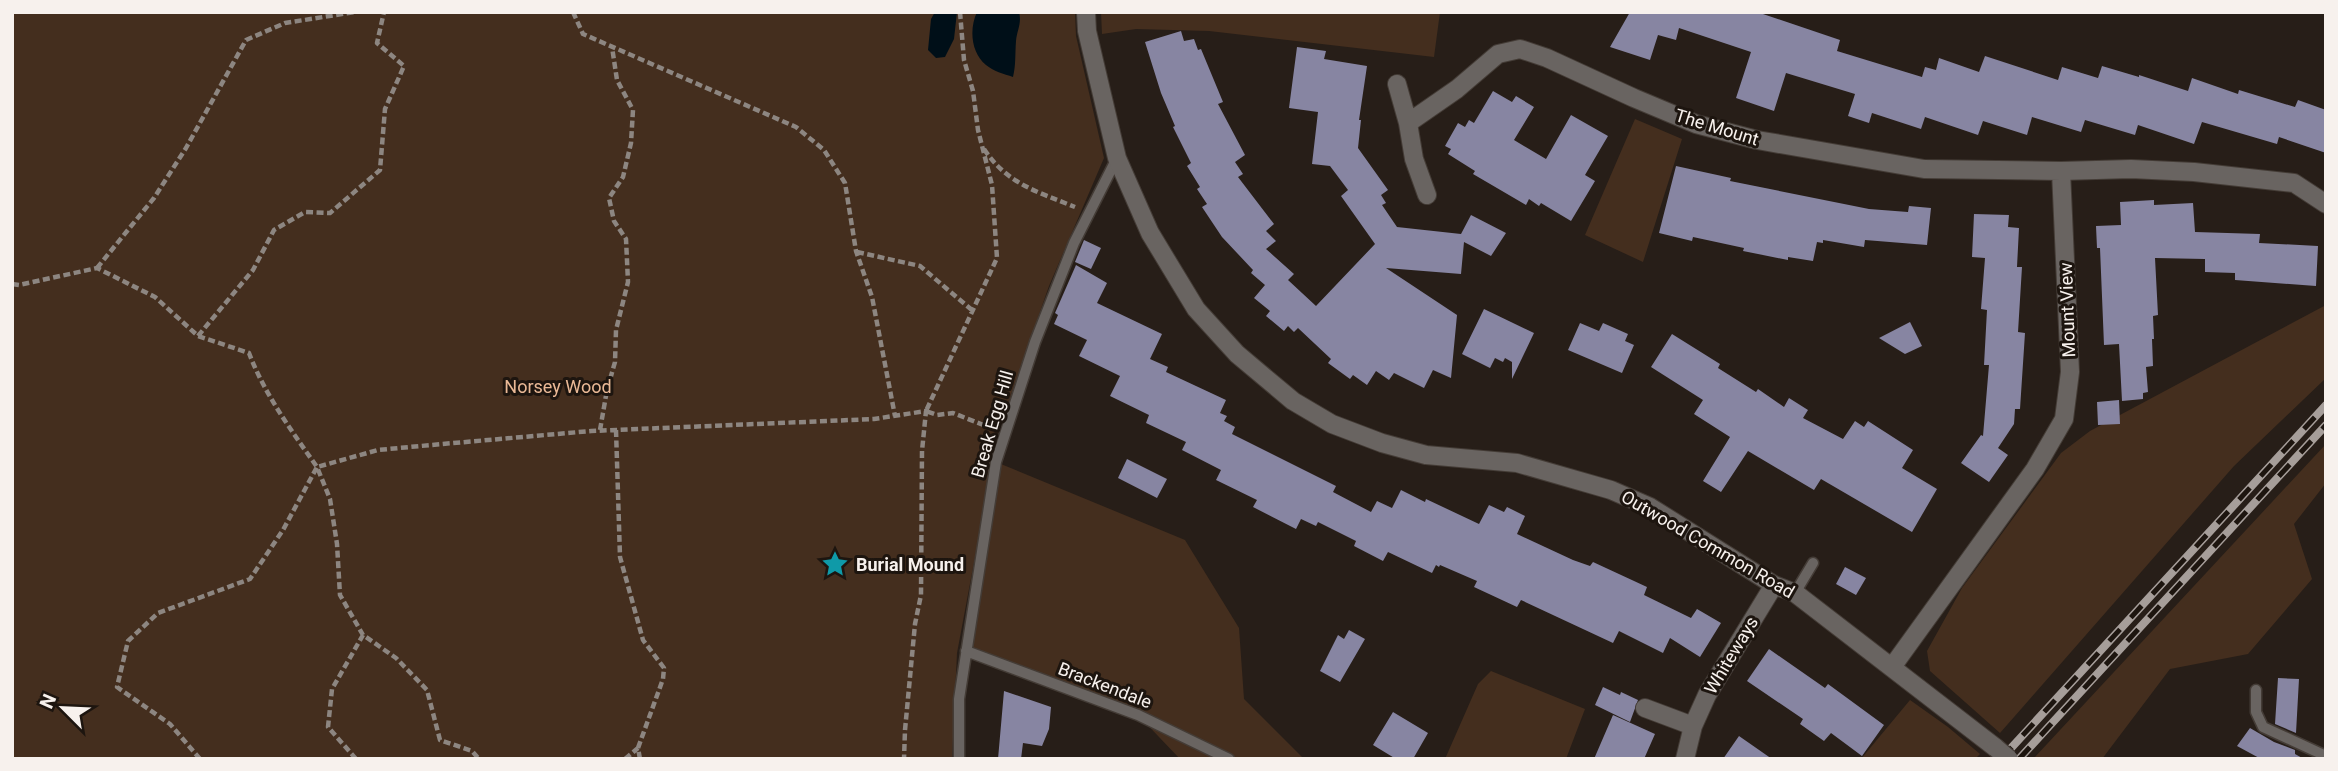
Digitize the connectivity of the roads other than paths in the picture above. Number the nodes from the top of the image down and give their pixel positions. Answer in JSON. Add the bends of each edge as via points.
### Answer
{"nodes":[{"id":1,"x":1086,"y":12,"type":"edge"},
{"id":2,"x":1397,"y":84,"type":"dead end"},
{"id":3,"x":1408,"y":122,"type":"junction"},
{"id":4,"x":1117,"y":158,"type":"junction"},
{"id":5,"x":2061,"y":171,"type":"junction"},
{"id":6,"x":1427,"y":195,"type":"dead end"},
{"id":7,"x":2326,"y":204,"type":"edge"},
{"id":8,"x":1813,"y":563,"type":"dead end"},
{"id":9,"x":1774,"y":585,"type":"junction"},
{"id":10,"x":1796,"y":593,"type":"junction"},
{"id":11,"x":966,"y":651,"type":"junction"},
{"id":12,"x":1892,"y":667,"type":"junction"},
{"id":13,"x":2256,"y":690,"type":"dead end"},
{"id":14,"x":1645,"y":708,"type":"dead end"},
{"id":15,"x":1693,"y":726,"type":"junction"},
{"id":16,"x":2003,"y":754,"type":"edge"},
{"id":17,"x":2326,"y":755,"type":"edge"},
{"id":18,"x":959,"y":759,"type":"edge"},
{"id":19,"x":1228,"y":759,"type":"edge"},
{"id":20,"x":1685,"y":759,"type":"edge"}],
"edges":[{"from":1,"to":4,"type":"street","name":"Outwood Common Road"},
{"from":2,"to":3,"type":"street"},
{"from":3,"to":5,"type":"street","name":"The Mount","via":[[1498,54],[1520,49],[1696,124],[1757,140],[1924,169]]},
{"from":3,"to":6,"type":"street","via":[[1414,159]]},
{"from":4,"to":9,"type":"street","name":"Outwood Common Road","via":[[1150,233],[1196,309],[1237,354],[1293,401],[1332,424],[1382,443],[1426,455],[1517,463],[1611,490],[1650,507]]},
{"from":4,"to":11,"type":"lane","name":"Break Egg Hill","via":[[1074,243],[1035,342],[996,462]]},
{"from":5,"to":7,"type":"street","via":[[2194,172],[2294,183]]},
{"from":5,"to":12,"type":"street","name":"Mount View","via":[[2070,372],[2064,419],[2035,469]]},
{"from":8,"to":10,"type":"lane"},
{"from":9,"to":10,"type":"street","name":"Outwood Common Road"},
{"from":9,"to":15,"type":"street","name":"Whiteways","via":[[1732,651]]},
{"from":10,"to":12,"type":"street","name":"Outwood Common Road"},
{"from":11,"to":18,"type":"lane","name":"Break Egg Hill","via":[[958,699]]},
{"from":11,"to":19,"type":"lane","name":"Brackendale","via":[[1138,715]]},
{"from":12,"to":16,"type":"street","name":"Outwood Common Road"},
{"from":13,"to":17,"type":"lane","via":[[2256,712],[2263,727]]},
{"from":14,"to":15,"type":"street"},
{"from":15,"to":20,"type":"street","name":"Whiteways"}]}
